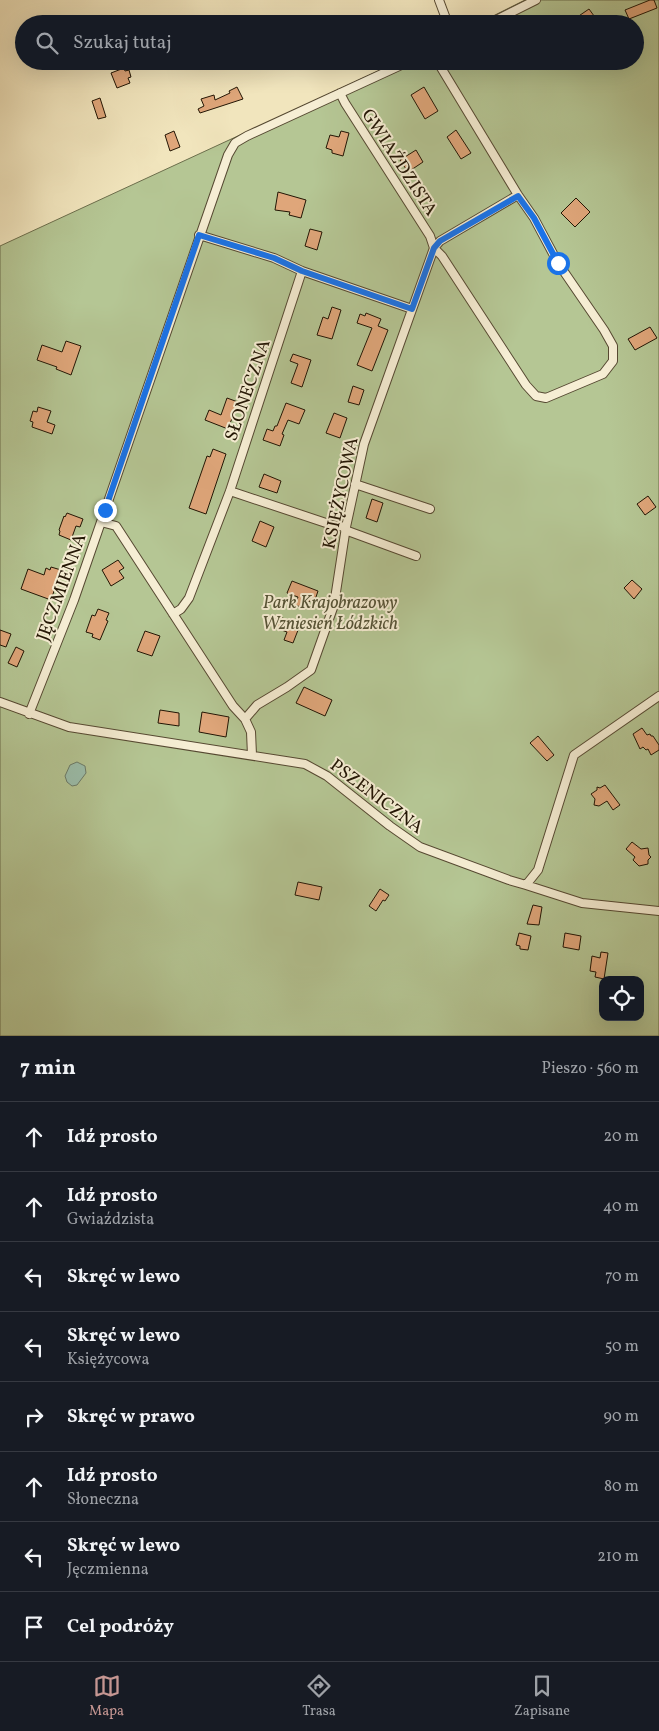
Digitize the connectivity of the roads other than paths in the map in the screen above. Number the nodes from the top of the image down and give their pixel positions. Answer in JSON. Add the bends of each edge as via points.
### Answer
{"nodes":[{"id":1,"x":439,"y":0,"type":"edge"},
{"id":2,"x":536,"y":0,"type":"edge"},
{"id":3,"x":445,"y":15,"type":"edge"},
{"id":4,"x":506,"y":15,"type":"edge"},
{"id":5,"x":390,"y":70,"type":"edge"},
{"id":6,"x":443,"y":70,"type":"edge"},
{"id":7,"x":340,"y":92,"type":"junction"},
{"id":8,"x":518,"y":196,"type":"junction"},
{"id":9,"x":199,"y":235,"type":"junction"},
{"id":10,"x":434,"y":248,"type":"junction"},
{"id":11,"x":302,"y":271,"type":"junction"},
{"id":12,"x":412,"y":309,"type":"junction"},
{"id":13,"x":355,"y":484,"type":"junction"},
{"id":14,"x":230,"y":491,"type":"junction"},
{"id":15,"x":430,"y":509,"type":"dead end"},
{"id":16,"x":101,"y":522,"type":"junction"},
{"id":17,"x":345,"y":529,"type":"junction"},
{"id":18,"x":416,"y":556,"type":"dead end"},
{"id":19,"x":173,"y":614,"type":"junction"},
{"id":20,"x":659,"y":696,"type":"edge"},
{"id":21,"x":0,"y":702,"type":"edge"},
{"id":22,"x":29,"y":714,"type":"junction"},
{"id":23,"x":245,"y":719,"type":"junction"},
{"id":24,"x":252,"y":755,"type":"junction"},
{"id":25,"x":526,"y":885,"type":"junction"},
{"id":26,"x":659,"y":911,"type":"edge"}],
"edges":[{"from":1,"to":3,"type":"street"},
{"from":2,"to":4,"type":"street"},
{"from":5,"to":7,"type":"street","name":"JĘCZMIENNA"},
{"from":6,"to":8,"type":"street"},
{"from":7,"to":9,"type":"street","name":"JĘCZMIENNA","via":[[235,143]]},
{"from":7,"to":10,"type":"street","name":"GWIAŹDZISTA","via":[[430,236]]},
{"from":8,"to":10,"type":"street","via":[[440,241]]},
{"from":8,"to":10,"type":"street","name":"GWIAŹDZISTA","via":[[613,346],[613,361],[603,374],[546,398],[536,396]]},
{"from":9,"to":11,"type":"street","via":[[274,258]]},
{"from":9,"to":16,"type":"street","name":"JĘCZMIENNA"},
{"from":10,"to":12,"type":"street","name":"KSIĘŻYCOWA"},
{"from":11,"to":12,"type":"street"},
{"from":11,"to":14,"type":"street","name":"SŁONECZNA"},
{"from":12,"to":13,"type":"street","name":"KSIĘŻYCOWA","via":[[364,444]]},
{"from":13,"to":15,"type":"street"},
{"from":13,"to":17,"type":"street","name":"KSIĘŻYCOWA"},
{"from":14,"to":17,"type":"street"},
{"from":14,"to":19,"type":"street","name":"SŁONECZNA","via":[[189,598]]},
{"from":16,"to":19,"type":"street","via":[[116,526]]},
{"from":16,"to":22,"type":"street","name":"JĘCZMIENNA"},
{"from":17,"to":18,"type":"street"},
{"from":17,"to":23,"type":"street","name":"KSIĘŻYCOWA","via":[[334,605],[311,670],[257,705]]},
{"from":19,"to":23,"type":"street","via":[[233,706]]},
{"from":20,"to":25,"type":"street","via":[[574,756],[538,870]]},
{"from":21,"to":22,"type":"street","name":"PSZENICZNA"},
{"from":22,"to":24,"type":"street","name":"PSZENICZNA","via":[[69,727]]},
{"from":23,"to":24,"type":"street","via":[[251,732]]},
{"from":24,"to":25,"type":"street","name":"PSZENICZNA","via":[[305,764],[327,776],[420,847]]},
{"from":25,"to":26,"type":"street","name":"PSZENICZNA","via":[[582,903]]}]}
